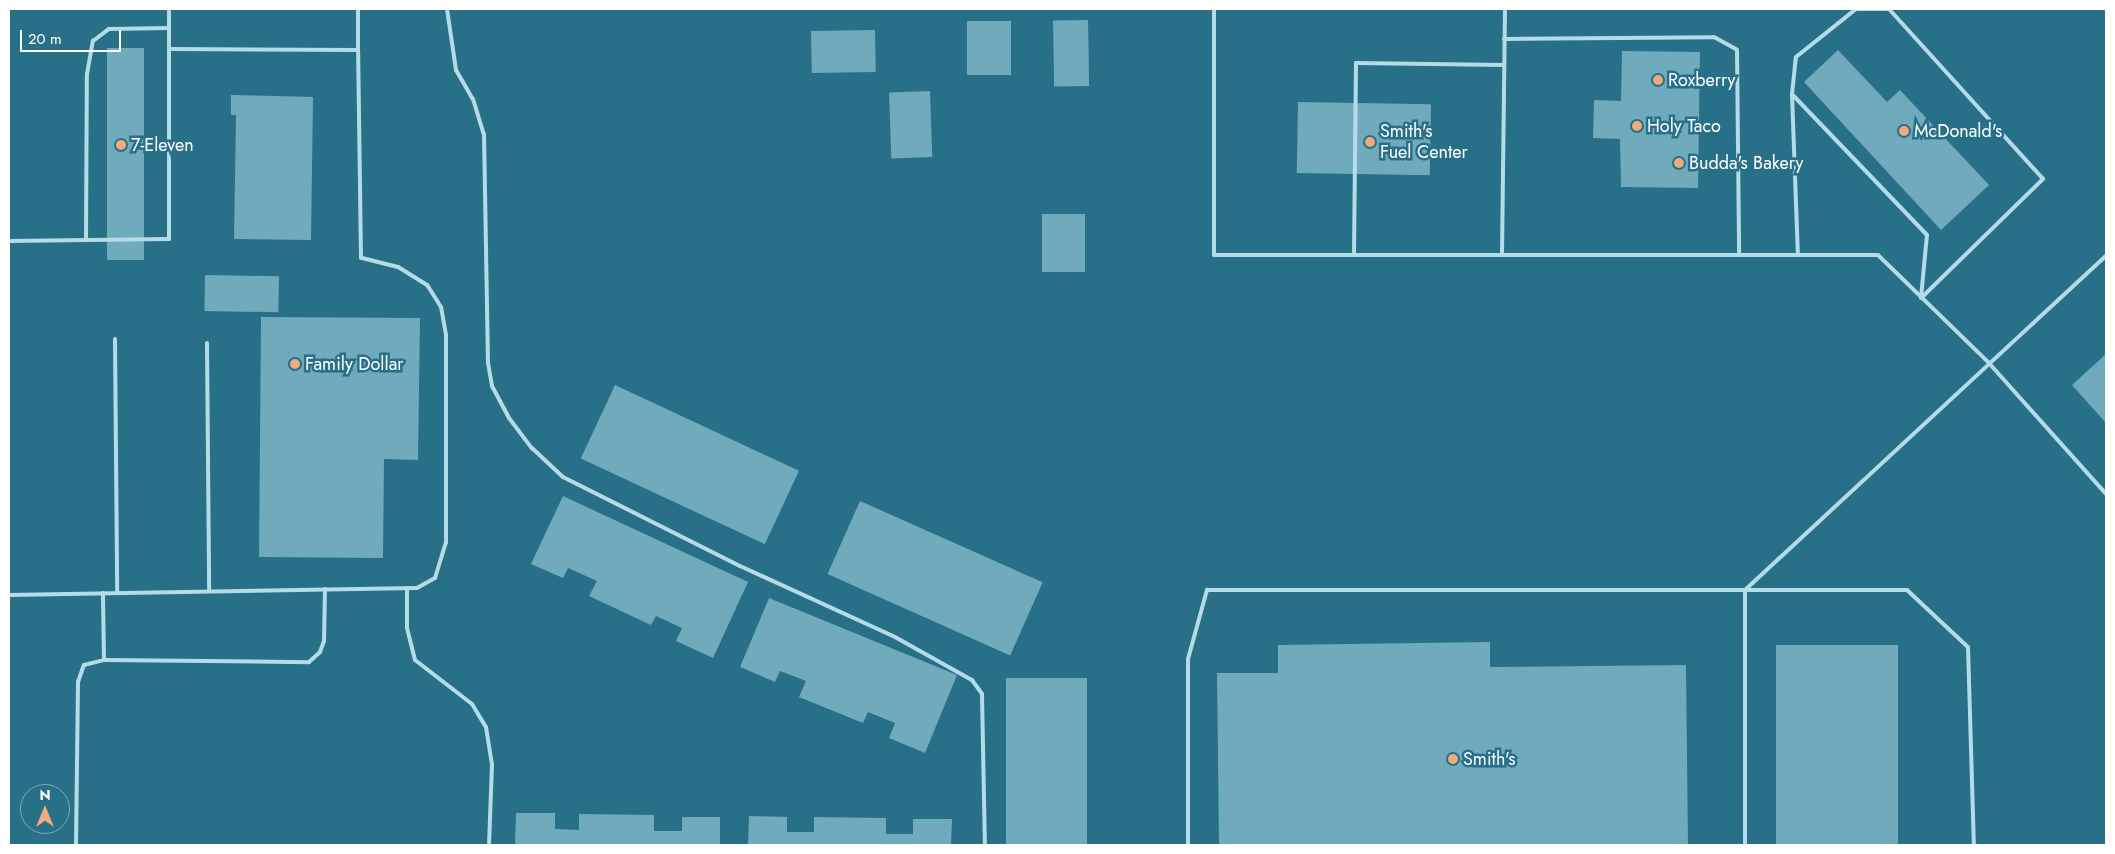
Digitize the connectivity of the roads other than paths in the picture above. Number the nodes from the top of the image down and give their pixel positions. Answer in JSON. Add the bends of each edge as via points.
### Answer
{"nodes":[{"id":1,"x":169,"y":9,"type":"edge"},
{"id":2,"x":358,"y":9,"type":"edge"},
{"id":3,"x":447,"y":9,"type":"edge"},
{"id":4,"x":1214,"y":9,"type":"edge"},
{"id":5,"x":1504,"y":9,"type":"edge"},
{"id":6,"x":169,"y":28,"type":"junction"},
{"id":7,"x":1504,"y":39,"type":"junction"},
{"id":8,"x":169,"y":49,"type":"junction"},
{"id":9,"x":358,"y":50,"type":"junction"},
{"id":10,"x":1504,"y":64,"type":"junction"},
{"id":11,"x":1792,"y":94,"type":"junction"},
{"id":12,"x":86,"y":240,"type":"junction"},
{"id":13,"x":9,"y":241,"type":"edge"},
{"id":14,"x":1354,"y":256,"type":"junction"},
{"id":15,"x":1502,"y":256,"type":"junction"},
{"id":16,"x":1739,"y":256,"type":"junction"},
{"id":17,"x":1798,"y":256,"type":"junction"},
{"id":18,"x":2106,"y":256,"type":"edge"},
{"id":19,"x":1921,"y":298,"type":"junction"},
{"id":20,"x":115,"y":339,"type":"dead end"},
{"id":21,"x":207,"y":342,"type":"dead end"},
{"id":22,"x":1988,"y":362,"type":"junction"},
{"id":23,"x":2106,"y":494,"type":"edge"},
{"id":24,"x":407,"y":588,"type":"junction"},
{"id":25,"x":326,"y":589,"type":"junction"},
{"id":26,"x":1745,"y":590,"type":"junction"},
{"id":27,"x":209,"y":591,"type":"junction"},
{"id":28,"x":103,"y":593,"type":"junction"},
{"id":29,"x":118,"y":593,"type":"junction"},
{"id":30,"x":9,"y":595,"type":"edge"},
{"id":31,"x":104,"y":660,"type":"junction"},
{"id":32,"x":76,"y":845,"type":"edge"},
{"id":33,"x":488,"y":845,"type":"edge"},
{"id":34,"x":985,"y":845,"type":"edge"},
{"id":35,"x":1188,"y":845,"type":"edge"},
{"id":36,"x":1745,"y":845,"type":"edge"},
{"id":37,"x":1974,"y":845,"type":"edge"}],
"edges":[{"from":1,"to":6,"type":"lane"},
{"from":2,"to":9,"type":"lane"},
{"from":3,"to":34,"type":"lane","via":[[456,70],[473,99],[484,134],[488,363],[492,386],[509,418],[532,448],[563,477],[740,566],[895,637],[972,680],[982,694]]},
{"from":4,"to":14,"type":"lane","via":[[1214,256]]},
{"from":5,"to":7,"type":"lane"},
{"from":6,"to":8,"type":"lane"},
{"from":6,"to":12,"type":"lane","via":[[109,29],[92,42],[86,74]]},
{"from":7,"to":10,"type":"lane"},
{"from":7,"to":16,"type":"lane","via":[[1714,37],[1737,50]]},
{"from":8,"to":9,"type":"lane"},
{"from":8,"to":12,"type":"lane","via":[[169,239]]},
{"from":9,"to":24,"type":"lane","via":[[361,258],[398,267],[427,285],[441,307],[446,335],[446,543],[436,578],[417,588]]},
{"from":10,"to":14,"type":"lane","via":[[1356,63]]},
{"from":10,"to":15,"type":"lane"},
{"from":11,"to":17,"type":"lane"},
{"from":11,"to":19,"type":"lane","via":[[1926,235]]},
{"from":11,"to":19,"type":"lane","via":[[1796,57],[1856,9],[1889,9],[2043,178]]},
{"from":12,"to":13,"type":"lane"},
{"from":14,"to":15,"type":"lane"},
{"from":15,"to":16,"type":"lane"},
{"from":16,"to":17,"type":"lane"},
{"from":17,"to":19,"type":"lane","via":[[1878,256]]},
{"from":18,"to":22,"type":"lane"},
{"from":19,"to":22,"type":"lane"},
{"from":20,"to":29,"type":"lane"},
{"from":21,"to":27,"type":"lane"},
{"from":22,"to":23,"type":"lane"},
{"from":22,"to":26,"type":"lane"},
{"from":24,"to":25,"type":"lane"},
{"from":24,"to":33,"type":"lane","via":[[407,628],[415,660],[472,704],[486,727],[492,764]]},
{"from":25,"to":27,"type":"lane"},
{"from":25,"to":31,"type":"lane","via":[[324,641],[320,652],[309,662]]},
{"from":26,"to":35,"type":"lane","via":[[1207,590],[1188,659]]},
{"from":26,"to":36,"type":"lane"},
{"from":26,"to":37,"type":"lane","via":[[1907,590],[1968,647]]},
{"from":27,"to":29,"type":"lane"},
{"from":28,"to":29,"type":"lane"},
{"from":28,"to":30,"type":"lane"},
{"from":28,"to":31,"type":"lane"},
{"from":31,"to":32,"type":"lane","via":[[84,665],[78,682]]}]}
